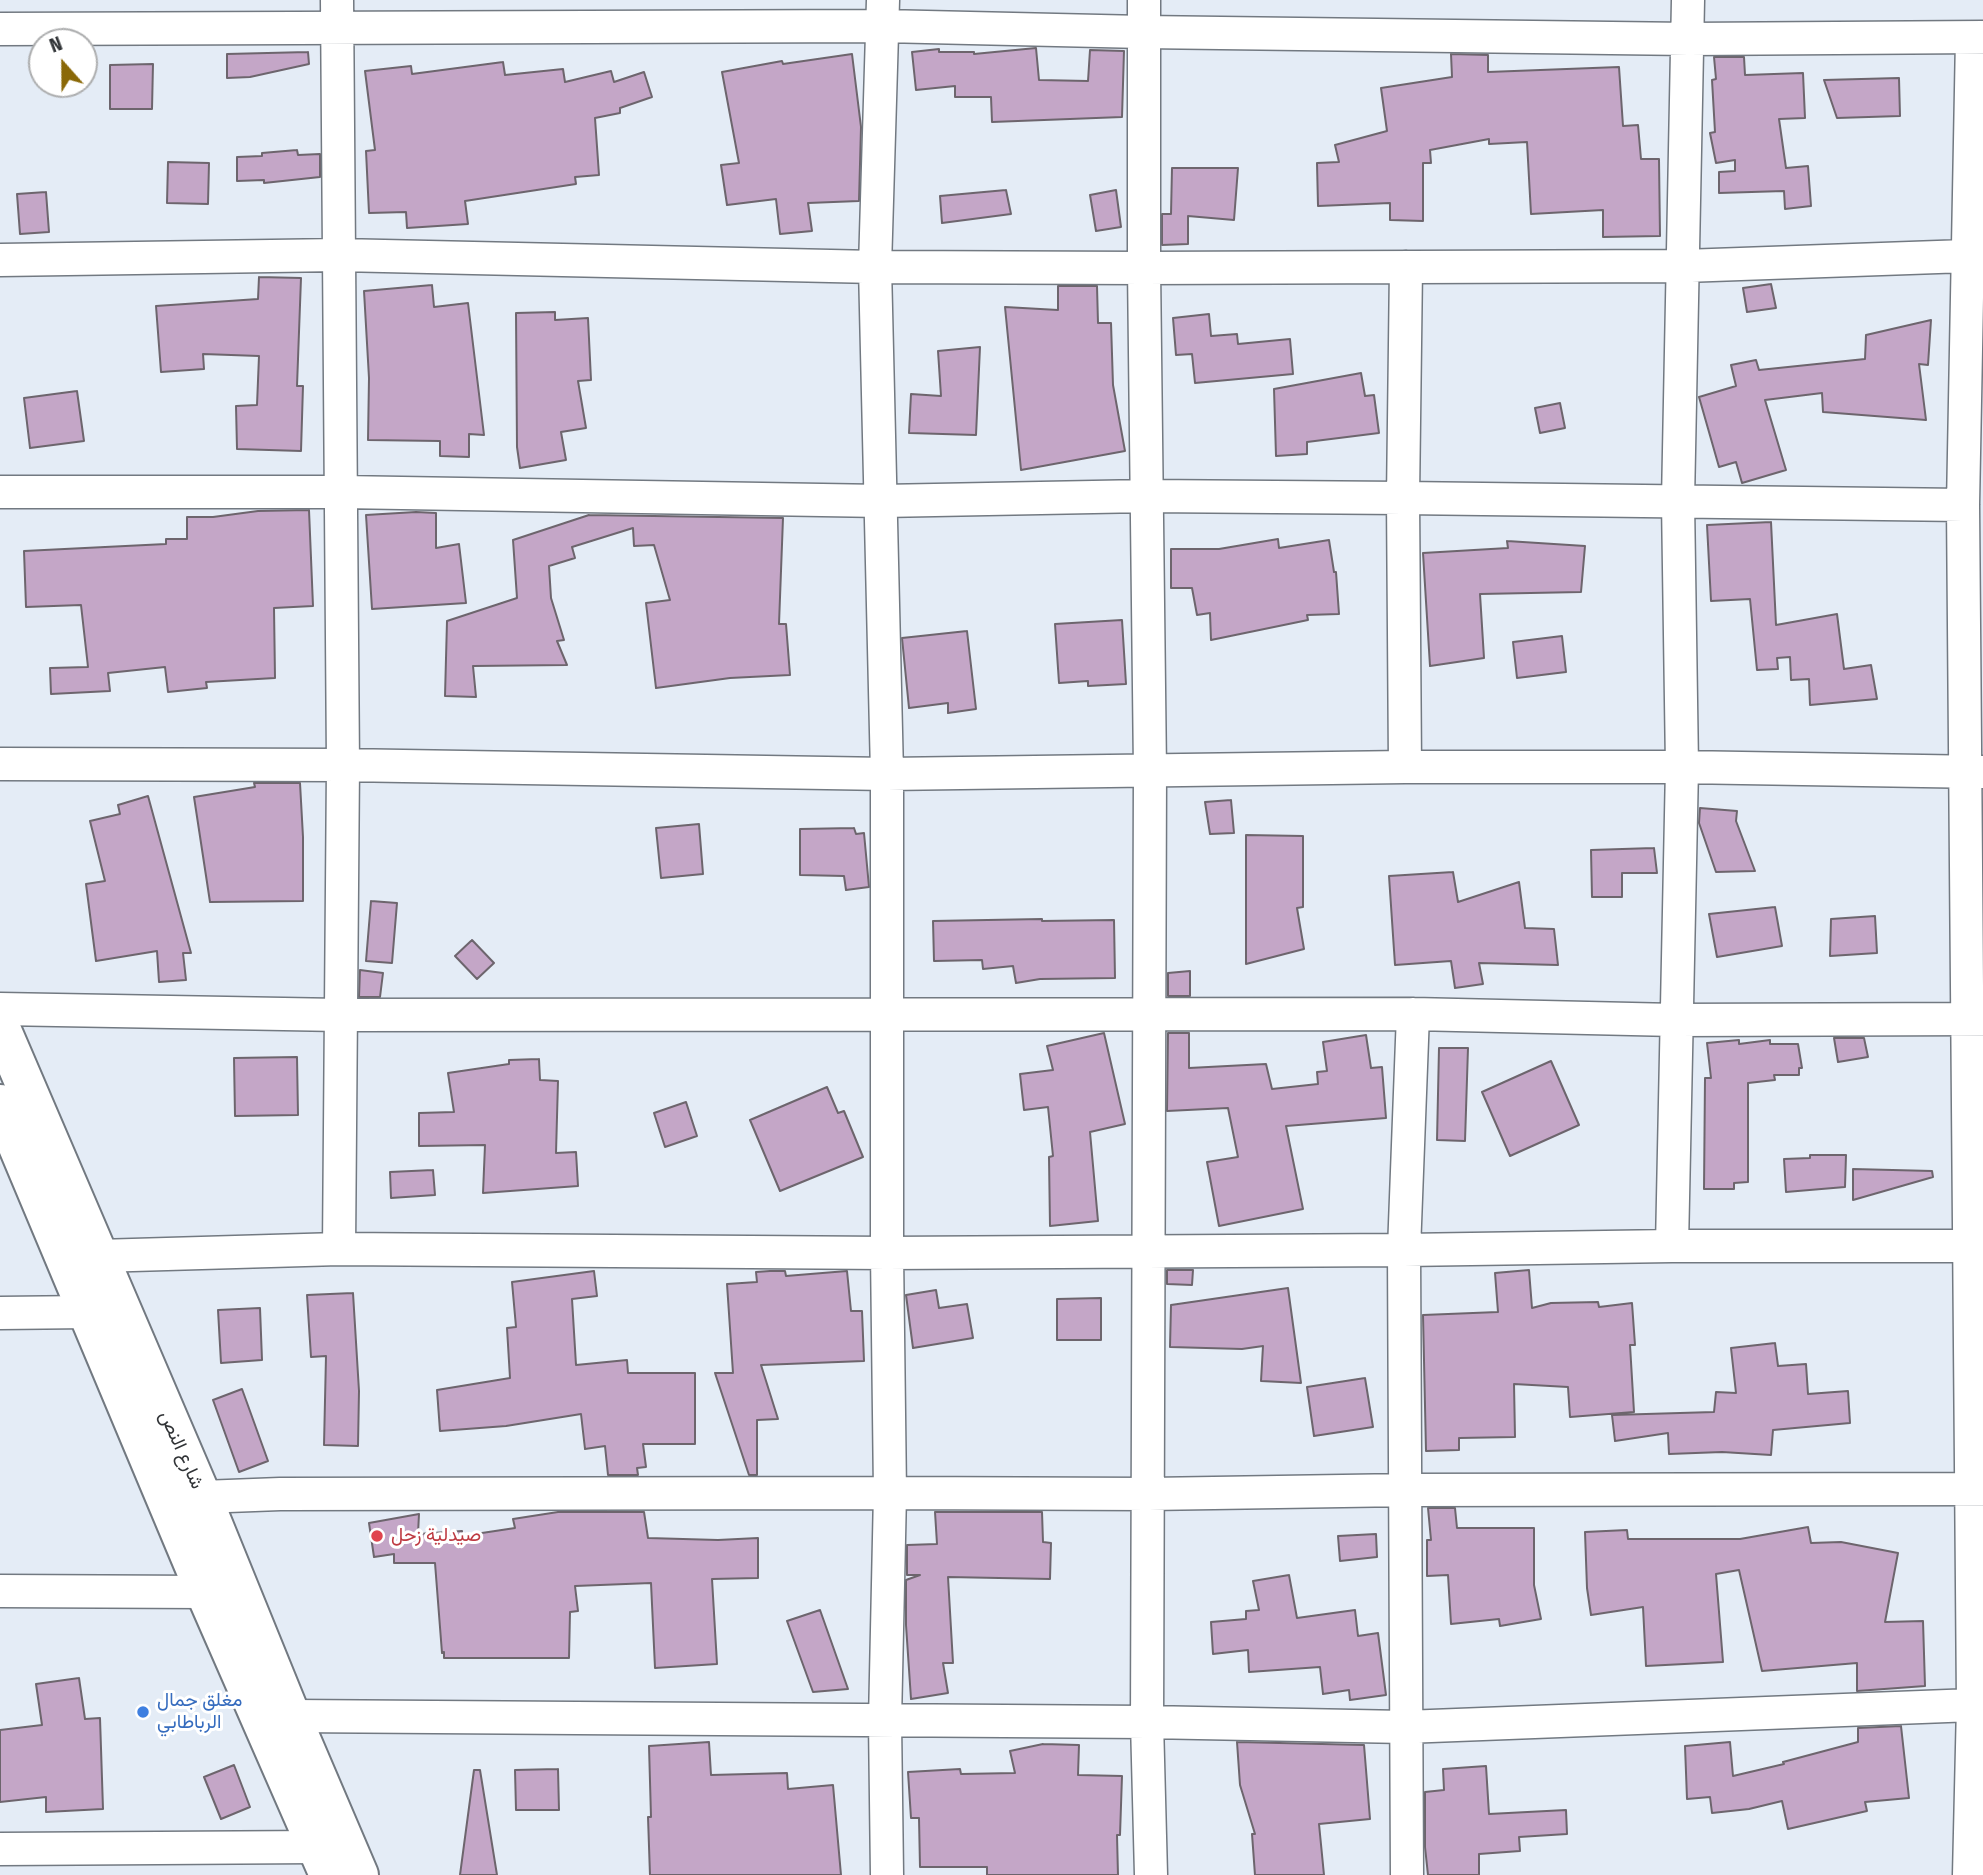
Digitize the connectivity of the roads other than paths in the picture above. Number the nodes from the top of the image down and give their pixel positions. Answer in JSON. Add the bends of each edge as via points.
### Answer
{"nodes":[{"id":1,"x":1144,"y":0,"type":"edge"},
{"id":2,"x":1688,"y":0,"type":"edge"},
{"id":3,"x":883,"y":13,"type":"edge"},
{"id":4,"x":337,"y":14,"type":"edge"},
{"id":5,"x":0,"y":29,"type":"edge"},
{"id":6,"x":1143,"y":32,"type":"junction"},
{"id":7,"x":1977,"y":38,"type":"edge"},
{"id":8,"x":1689,"y":39,"type":"junction"},
{"id":9,"x":339,"y":255,"type":"junction"},
{"id":10,"x":1966,"y":256,"type":"junction"},
{"id":11,"x":0,"y":260,"type":"edge"},
{"id":12,"x":1684,"y":266,"type":"junction"},
{"id":13,"x":875,"y":267,"type":"junction"},
{"id":14,"x":1406,"y":267,"type":"junction"},
{"id":15,"x":1144,"y":268,"type":"junction"},
{"id":16,"x":0,"y":492,"type":"edge"},
{"id":17,"x":342,"y":492,"type":"junction"},
{"id":18,"x":1146,"y":496,"type":"junction"},
{"id":19,"x":1403,"y":498,"type":"junction"},
{"id":20,"x":882,"y":501,"type":"junction"},
{"id":21,"x":1678,"y":501,"type":"junction"},
{"id":22,"x":1963,"y":505,"type":"junction"},
{"id":23,"x":0,"y":764,"type":"edge"},
{"id":24,"x":343,"y":765,"type":"junction"},
{"id":25,"x":1405,"y":767,"type":"junction"},
{"id":26,"x":1682,"y":767,"type":"junction"},
{"id":27,"x":1150,"y":771,"type":"junction"},
{"id":28,"x":1974,"y":772,"type":"edge"},
{"id":29,"x":887,"y":774,"type":"junction"},
{"id":30,"x":0,"y":1009,"type":"edge"},
{"id":31,"x":889,"y":1014,"type":"junction"},
{"id":32,"x":1413,"y":1014,"type":"junction"},
{"id":33,"x":340,"y":1015,"type":"junction"},
{"id":34,"x":1151,"y":1016,"type":"junction"},
{"id":35,"x":1675,"y":1020,"type":"junction"},
{"id":36,"x":1975,"y":1020,"type":"edge"},
{"id":37,"x":0,"y":1026,"type":"edge"},
{"id":38,"x":0,"y":1104,"type":"edge"},
{"id":39,"x":1671,"y":1246,"type":"junction"},
{"id":40,"x":1976,"y":1246,"type":"edge"},
{"id":41,"x":340,"y":1249,"type":"junction"},
{"id":42,"x":1404,"y":1250,"type":"junction"},
{"id":43,"x":1149,"y":1252,"type":"junction"},
{"id":44,"x":887,"y":1254,"type":"junction"},
{"id":45,"x":97,"y":1256,"type":"junction"},
{"id":46,"x":89,"y":1312,"type":"junction"},
{"id":47,"x":0,"y":1313,"type":"edge"},
{"id":48,"x":1977,"y":1489,"type":"edge"},
{"id":49,"x":1407,"y":1490,"type":"junction"},
{"id":50,"x":890,"y":1493,"type":"junction"},
{"id":51,"x":1149,"y":1494,"type":"junction"},
{"id":52,"x":202,"y":1497,"type":"junction"},
{"id":53,"x":0,"y":1591,"type":"edge"},
{"id":54,"x":205,"y":1592,"type":"junction"},
{"id":55,"x":1973,"y":1705,"type":"junction"},
{"id":56,"x":291,"y":1716,"type":"junction"},
{"id":57,"x":885,"y":1721,"type":"junction"},
{"id":58,"x":1147,"y":1722,"type":"junction"},
{"id":59,"x":1405,"y":1727,"type":"junction"},
{"id":60,"x":0,"y":1849,"type":"edge"},
{"id":61,"x":323,"y":1861,"type":"edge"},
{"id":62,"x":359,"y":1875,"type":"edge"},
{"id":63,"x":887,"y":1875,"type":"edge"},
{"id":64,"x":1151,"y":1875,"type":"edge"},
{"id":65,"x":1407,"y":1875,"type":"edge"},
{"id":66,"x":1969,"y":1875,"type":"edge"}],
"edges":[{"from":1,"to":6,"type":"street"},
{"from":2,"to":8,"type":"street"},
{"from":3,"to":4,"type":"street"},
{"from":3,"to":6,"type":"street"},
{"from":3,"to":13,"type":"street"},
{"from":4,"to":5,"type":"street"},
{"from":4,"to":9,"type":"street"},
{"from":6,"to":8,"type":"street"},
{"from":6,"to":15,"type":"street"},
{"from":7,"to":8,"type":"street"},
{"from":7,"to":10,"type":"street"},
{"from":8,"to":12,"type":"street"},
{"from":9,"to":11,"type":"street"},
{"from":9,"to":13,"type":"street"},
{"from":9,"to":17,"type":"street"},
{"from":10,"to":12,"type":"street"},
{"from":10,"to":22,"type":"street"},
{"from":12,"to":14,"type":"street"},
{"from":12,"to":21,"type":"street"},
{"from":13,"to":15,"type":"street"},
{"from":13,"to":20,"type":"street"},
{"from":14,"to":15,"type":"street"},
{"from":14,"to":19,"type":"street"},
{"from":15,"to":18,"type":"street"},
{"from":16,"to":17,"type":"street"},
{"from":17,"to":20,"type":"street"},
{"from":17,"to":24,"type":"street"},
{"from":18,"to":19,"type":"street"},
{"from":18,"to":20,"type":"street"},
{"from":18,"to":27,"type":"street"},
{"from":19,"to":21,"type":"street"},
{"from":19,"to":25,"type":"street"},
{"from":20,"to":29,"type":"street"},
{"from":21,"to":22,"type":"street"},
{"from":21,"to":26,"type":"street"},
{"from":22,"to":28,"type":"street"},
{"from":23,"to":24,"type":"street"},
{"from":24,"to":29,"type":"street"},
{"from":24,"to":33,"type":"street"},
{"from":25,"to":26,"type":"street"},
{"from":25,"to":27,"type":"street"},
{"from":26,"to":28,"type":"street"},
{"from":26,"to":35,"type":"street"},
{"from":27,"to":29,"type":"street"},
{"from":27,"to":34,"type":"street"},
{"from":28,"to":36,"type":"street"},
{"from":29,"to":31,"type":"street"},
{"from":30,"to":33,"type":"street"},
{"from":31,"to":33,"type":"street"},
{"from":31,"to":34,"type":"street"},
{"from":31,"to":44,"type":"street"},
{"from":32,"to":34,"type":"street"},
{"from":32,"to":35,"type":"street"},
{"from":32,"to":42,"type":"street"},
{"from":33,"to":41,"type":"street"},
{"from":34,"to":43,"type":"street"},
{"from":35,"to":36,"type":"street"},
{"from":35,"to":39,"type":"street"},
{"from":36,"to":40,"type":"street"},
{"from":37,"to":45,"type":"main road","name":"شارع النص"},
{"from":38,"to":46,"type":"main road","name":"شارع النص"},
{"from":39,"to":40,"type":"street"},
{"from":39,"to":42,"type":"street"},
{"from":40,"to":48,"type":"street"},
{"from":41,"to":44,"type":"street"},
{"from":41,"to":45,"type":"street"},
{"from":42,"to":43,"type":"street"},
{"from":42,"to":49,"type":"street"},
{"from":43,"to":44,"type":"street"},
{"from":43,"to":51,"type":"street"},
{"from":44,"to":50,"type":"street"},
{"from":45,"to":52,"type":"main road","name":"شارع النص"},
{"from":46,"to":47,"type":"street"},
{"from":46,"to":54,"type":"main road","name":"شارع النص"},
{"from":48,"to":49,"type":"street"},
{"from":48,"to":55,"type":"street"},
{"from":49,"to":51,"type":"street"},
{"from":49,"to":59,"type":"street"},
{"from":50,"to":51,"type":"street"},
{"from":50,"to":52,"type":"street"},
{"from":50,"to":57,"type":"street"},
{"from":51,"to":58,"type":"street"},
{"from":52,"to":56,"type":"main road","name":"شارع النص"},
{"from":53,"to":54,"type":"street"},
{"from":54,"to":61,"type":"main road","name":"شارع النص"},
{"from":55,"to":59,"type":"street"},
{"from":55,"to":66,"type":"street"},
{"from":56,"to":57,"type":"street"},
{"from":56,"to":62,"type":"main road","name":"شارع النص"},
{"from":57,"to":58,"type":"street"},
{"from":57,"to":63,"type":"street"},
{"from":58,"to":59,"type":"street"},
{"from":58,"to":64,"type":"street"},
{"from":59,"to":65,"type":"street"},
{"from":60,"to":61,"type":"street"}]}
